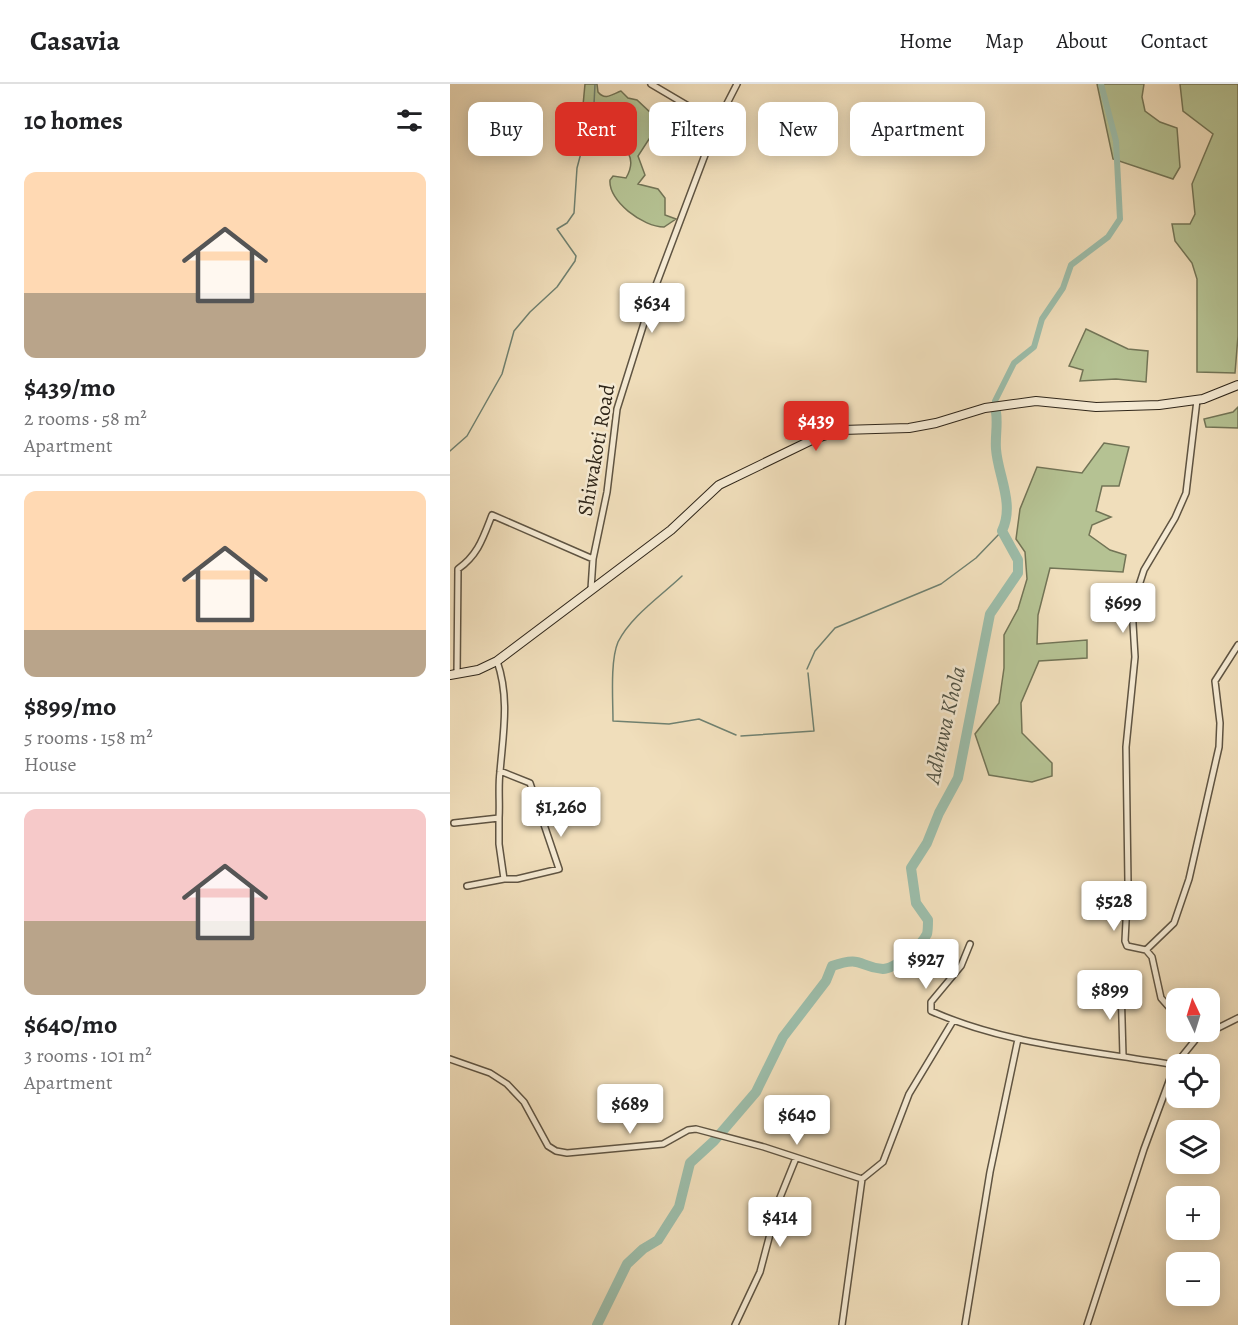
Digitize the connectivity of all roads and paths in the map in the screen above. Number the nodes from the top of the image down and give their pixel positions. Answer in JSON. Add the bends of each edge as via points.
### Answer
{"nodes":[{"id":1,"x":651,"y":84,"type":"edge"},
{"id":2,"x":737,"y":84,"type":"edge"},
{"id":3,"x":681,"y":102,"type":"edge"},
{"id":4,"x":728,"y":102,"type":"edge"},
{"id":5,"x":705,"y":156,"type":"edge"},
{"id":6,"x":1238,"y":385,"type":"edge"},
{"id":7,"x":1197,"y":400,"type":"junction"},
{"id":8,"x":594,"y":559,"type":"junction"},
{"id":9,"x":591,"y":589,"type":"junction"},
{"id":10,"x":1238,"y":645,"type":"edge"},
{"id":11,"x":497,"y":661,"type":"junction"},
{"id":12,"x":453,"y":675,"type":"edge"},
{"id":13,"x":500,"y":771,"type":"junction"},
{"id":14,"x":499,"y":818,"type":"junction"},
{"id":15,"x":454,"y":823,"type":"dead end"},
{"id":16,"x":504,"y":879,"type":"junction"},
{"id":17,"x":467,"y":886,"type":"dead end"},
{"id":18,"x":970,"y":944,"type":"dead end"},
{"id":19,"x":1146,"y":950,"type":"junction"},
{"id":20,"x":1121,"y":985,"type":"dead end"},
{"id":21,"x":1166,"y":1004,"type":"edge"},
{"id":22,"x":1238,"y":1018,"type":"edge"},
{"id":23,"x":953,"y":1021,"type":"junction"},
{"id":24,"x":1220,"y":1027,"type":"edge"},
{"id":25,"x":1018,"y":1039,"type":"junction"},
{"id":26,"x":1194,"y":1042,"type":"edge"},
{"id":27,"x":1184,"y":1054,"type":"edge"},
{"id":28,"x":1123,"y":1056,"type":"junction"},
{"id":29,"x":450,"y":1059,"type":"edge"},
{"id":30,"x":1166,"y":1063,"type":"edge"},
{"id":31,"x":1166,"y":1089,"type":"edge"},
{"id":32,"x":796,"y":1158,"type":"junction"},
{"id":33,"x":862,"y":1179,"type":"junction"},
{"id":34,"x":735,"y":1325,"type":"edge"},
{"id":35,"x":842,"y":1325,"type":"edge"},
{"id":36,"x":965,"y":1325,"type":"edge"},
{"id":37,"x":1087,"y":1325,"type":"edge"}],
"edges":[{"from":1,"to":3,"type":"street"},
{"from":2,"to":4,"type":"street","name":"Shiwakoti Road"},
{"from":5,"to":8,"type":"street","name":"Shiwakoti Road","via":[[656,285],[617,409]]},
{"from":6,"to":7,"type":"street"},
{"from":7,"to":9,"type":"street","via":[[1115,407],[1036,401],[985,408],[918,426],[833,433],[792,448],[719,485],[671,530]]},
{"from":7,"to":19,"type":"street","via":[[1186,493],[1144,570],[1132,607],[1135,657],[1126,747],[1125,941],[1127,946]]},
{"from":8,"to":9,"type":"street","name":"Shiwakoti Road"},
{"from":8,"to":12,"type":"street","via":[[492,515],[479,548],[458,569]]},
{"from":9,"to":11,"type":"street"},
{"from":10,"to":19,"type":"street","via":[[1215,681],[1219,747],[1189,879],[1174,923]]},
{"from":11,"to":12,"type":"street"},
{"from":11,"to":13,"type":"street","via":[[506,707]]},
{"from":13,"to":14,"type":"street"},
{"from":13,"to":16,"type":"street","via":[[530,783],[559,869]]},
{"from":14,"to":15,"type":"street"},
{"from":14,"to":16,"type":"street"},
{"from":16,"to":17,"type":"street"},
{"from":18,"to":23,"type":"street","via":[[961,966],[929,1008]]},
{"from":19,"to":21,"type":"street","via":[[1152,957],[1161,998]]},
{"from":20,"to":28,"type":"street"},
{"from":22,"to":24,"type":"street"},
{"from":23,"to":25,"type":"street"},
{"from":23,"to":33,"type":"street","via":[[909,1094],[883,1162]]},
{"from":25,"to":28,"type":"street"},
{"from":25,"to":36,"type":"street","via":[[990,1172]]},
{"from":26,"to":27,"type":"street"},
{"from":28,"to":30,"type":"street"},
{"from":29,"to":32,"type":"street","via":[[490,1073],[507,1084],[524,1102],[548,1146],[556,1151],[663,1144],[688,1130],[715,1133]]},
{"from":31,"to":37,"type":"street"},
{"from":32,"to":33,"type":"street"},
{"from":32,"to":34,"type":"street","via":[[779,1200],[760,1272]]},
{"from":33,"to":35,"type":"street"}]}
